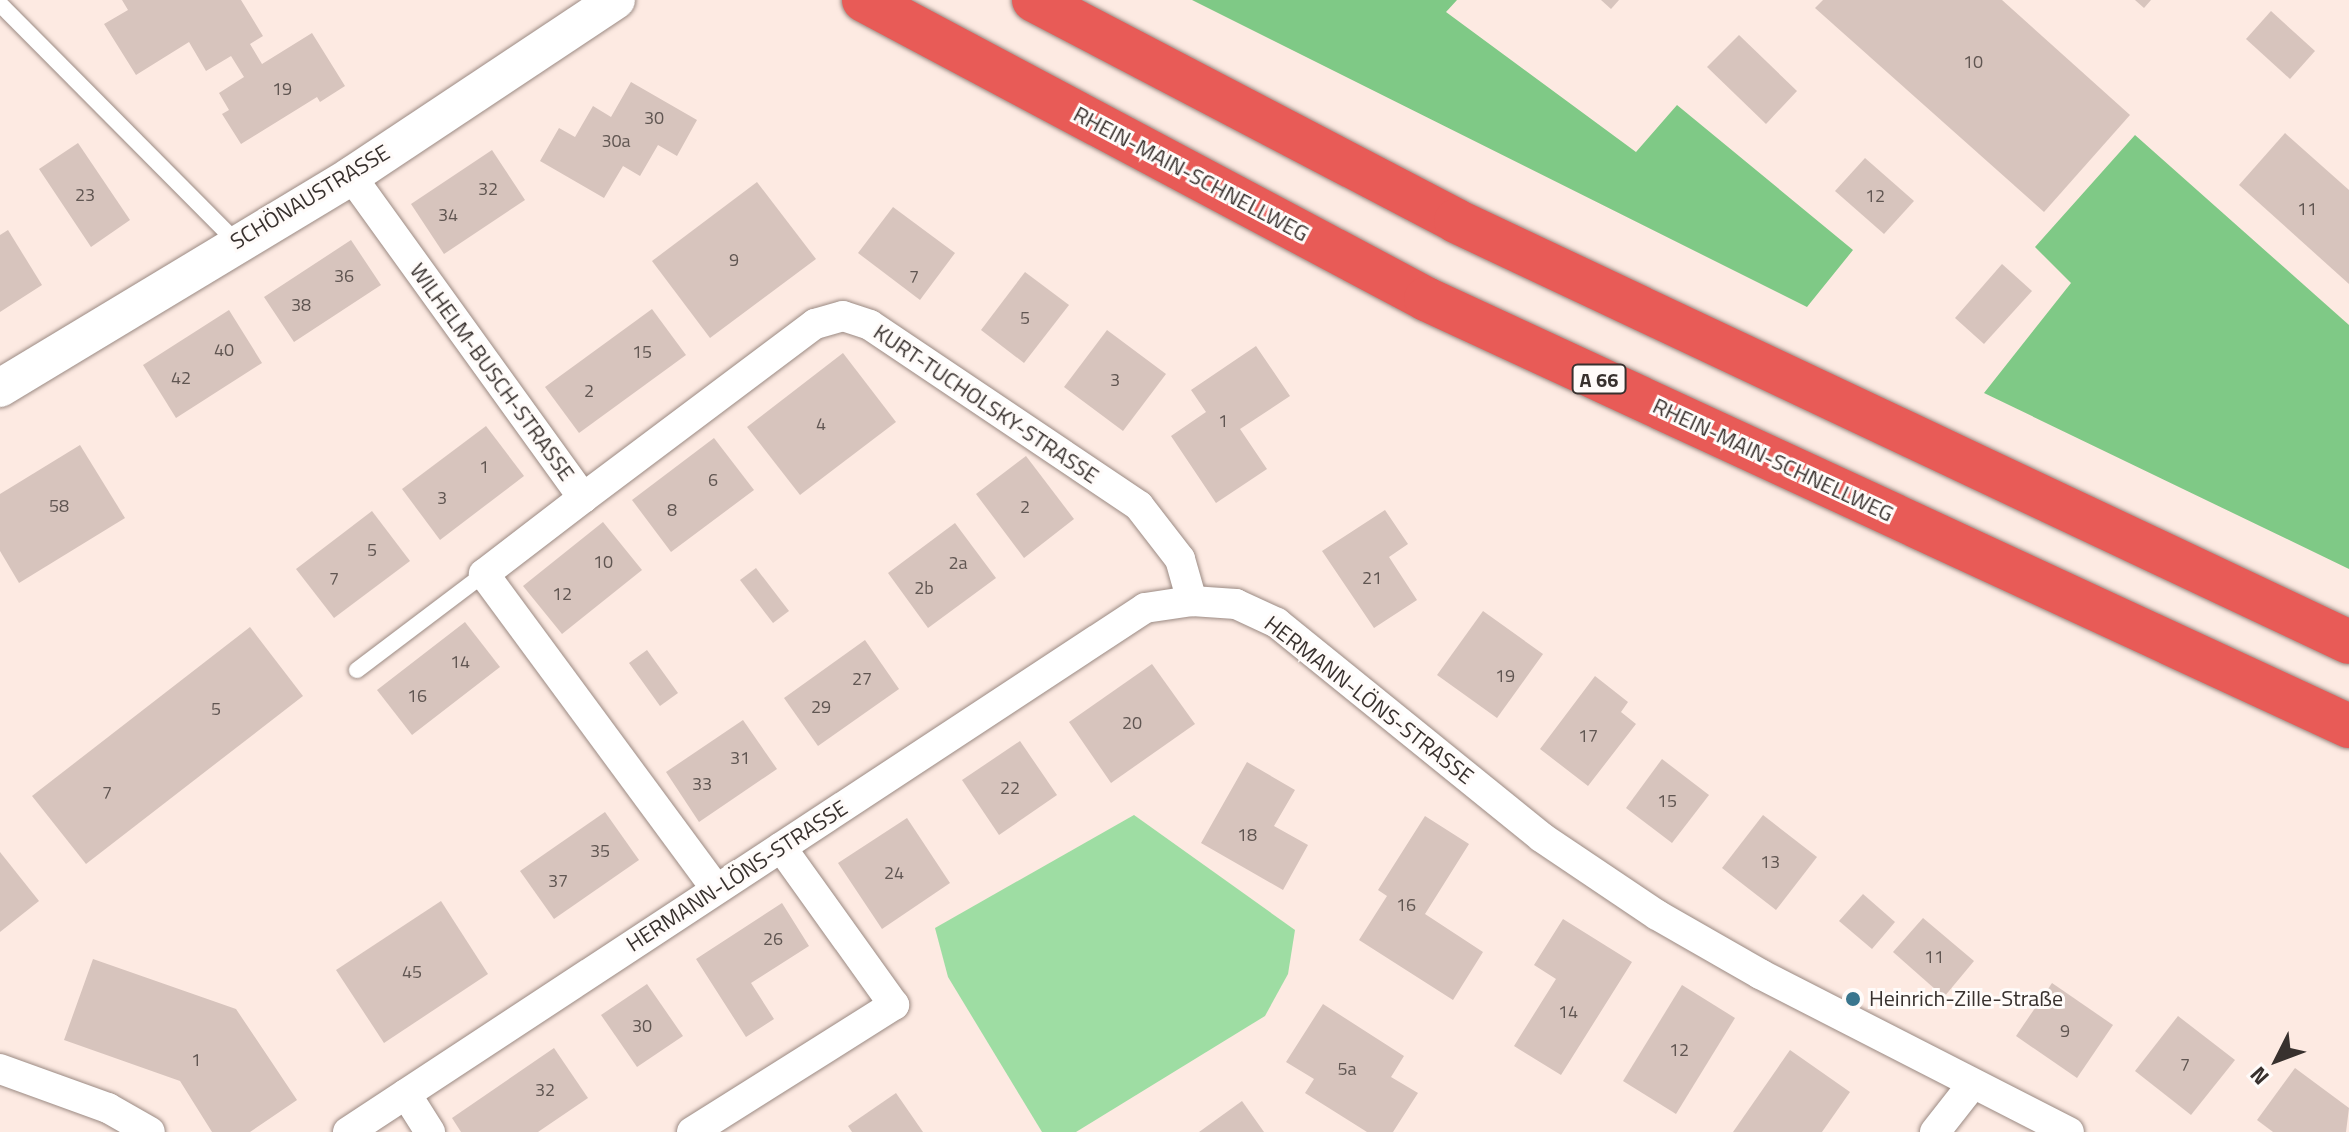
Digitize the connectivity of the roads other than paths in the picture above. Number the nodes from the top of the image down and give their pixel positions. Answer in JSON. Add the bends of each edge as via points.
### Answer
{"nodes":[{"id":1,"x":616,"y":0,"type":"edge"},
{"id":2,"x":864,"y":0,"type":"edge"},
{"id":3,"x":1034,"y":0,"type":"edge"},
{"id":4,"x":0,"y":4,"type":"edge"},
{"id":5,"x":351,"y":176,"type":"junction"},
{"id":6,"x":235,"y":241,"type":"junction"},
{"id":7,"x":0,"y":388,"type":"edge"},
{"id":8,"x":583,"y":498,"type":"junction"},
{"id":9,"x":484,"y":574,"type":"junction"},
{"id":10,"x":1192,"y":601,"type":"junction"},
{"id":11,"x":2349,"y":642,"type":"edge"},
{"id":12,"x":357,"y":670,"type":"dead end"},
{"id":13,"x":2349,"y":726,"type":"edge"},
{"id":14,"x":781,"y":847,"type":"junction"},
{"id":15,"x":716,"y":889,"type":"junction"},
{"id":16,"x":0,"y":1069,"type":"edge"},
{"id":17,"x":1972,"y":1085,"type":"junction"},
{"id":18,"x":406,"y":1094,"type":"junction"},
{"id":19,"x":150,"y":1132,"type":"edge"},
{"id":20,"x":348,"y":1132,"type":"edge"},
{"id":21,"x":430,"y":1132,"type":"edge"},
{"id":22,"x":692,"y":1132,"type":"edge"},
{"id":23,"x":1935,"y":1132,"type":"edge"},
{"id":24,"x":2069,"y":1132,"type":"edge"}],
"edges":[{"from":1,"to":5,"type":"street","name":"SCHÖNAUSTRASSE"},
{"from":2,"to":13,"type":"highway","name":"RHEIN-MAIN-SCHNELLWEG","number":"A 66","via":[[1426,299]]},
{"from":3,"to":11,"type":"highway","via":[[1456,221]]},
{"from":4,"to":6,"type":"lane"},
{"from":5,"to":6,"type":"street","name":"SCHÖNAUSTRASSE"},
{"from":5,"to":8,"type":"street","name":"WILHELM-BUSCH-STRASSE"},
{"from":6,"to":7,"type":"street","name":"SCHÖNAUSTRASSE"},
{"from":8,"to":9,"type":"street","name":"WILHELM-BUSCH-STRASSE"},
{"from":8,"to":10,"type":"street","name":"KURT-TUCHOLSKY-STRASSE","via":[[815,324],[843,316],[870,325],[1139,506],[1180,559]]},
{"from":9,"to":12,"type":"lane"},
{"from":9,"to":15,"type":"street"},
{"from":10,"to":14,"type":"street","name":"HERMANN-LÖNS-STRASSE","via":[[1145,608]]},
{"from":10,"to":17,"type":"street","name":"HERMANN-LÖNS-STRASSE","via":[[1236,604],[1277,623],[1541,837],[1657,915]]},
{"from":14,"to":15,"type":"street","name":"HERMANN-LÖNS-STRASSE"},
{"from":14,"to":22,"type":"street","via":[[894,1005]]},
{"from":15,"to":18,"type":"street","name":"HERMANN-LÖNS-STRASSE"},
{"from":16,"to":19,"type":"street","via":[[108,1108]]},
{"from":17,"to":23,"type":"street"},
{"from":17,"to":24,"type":"street","name":"HERMANN-LÖNS-STRASSE"},
{"from":18,"to":20,"type":"street","name":"HERMANN-LÖNS-STRASSE"},
{"from":18,"to":21,"type":"street"}]}
